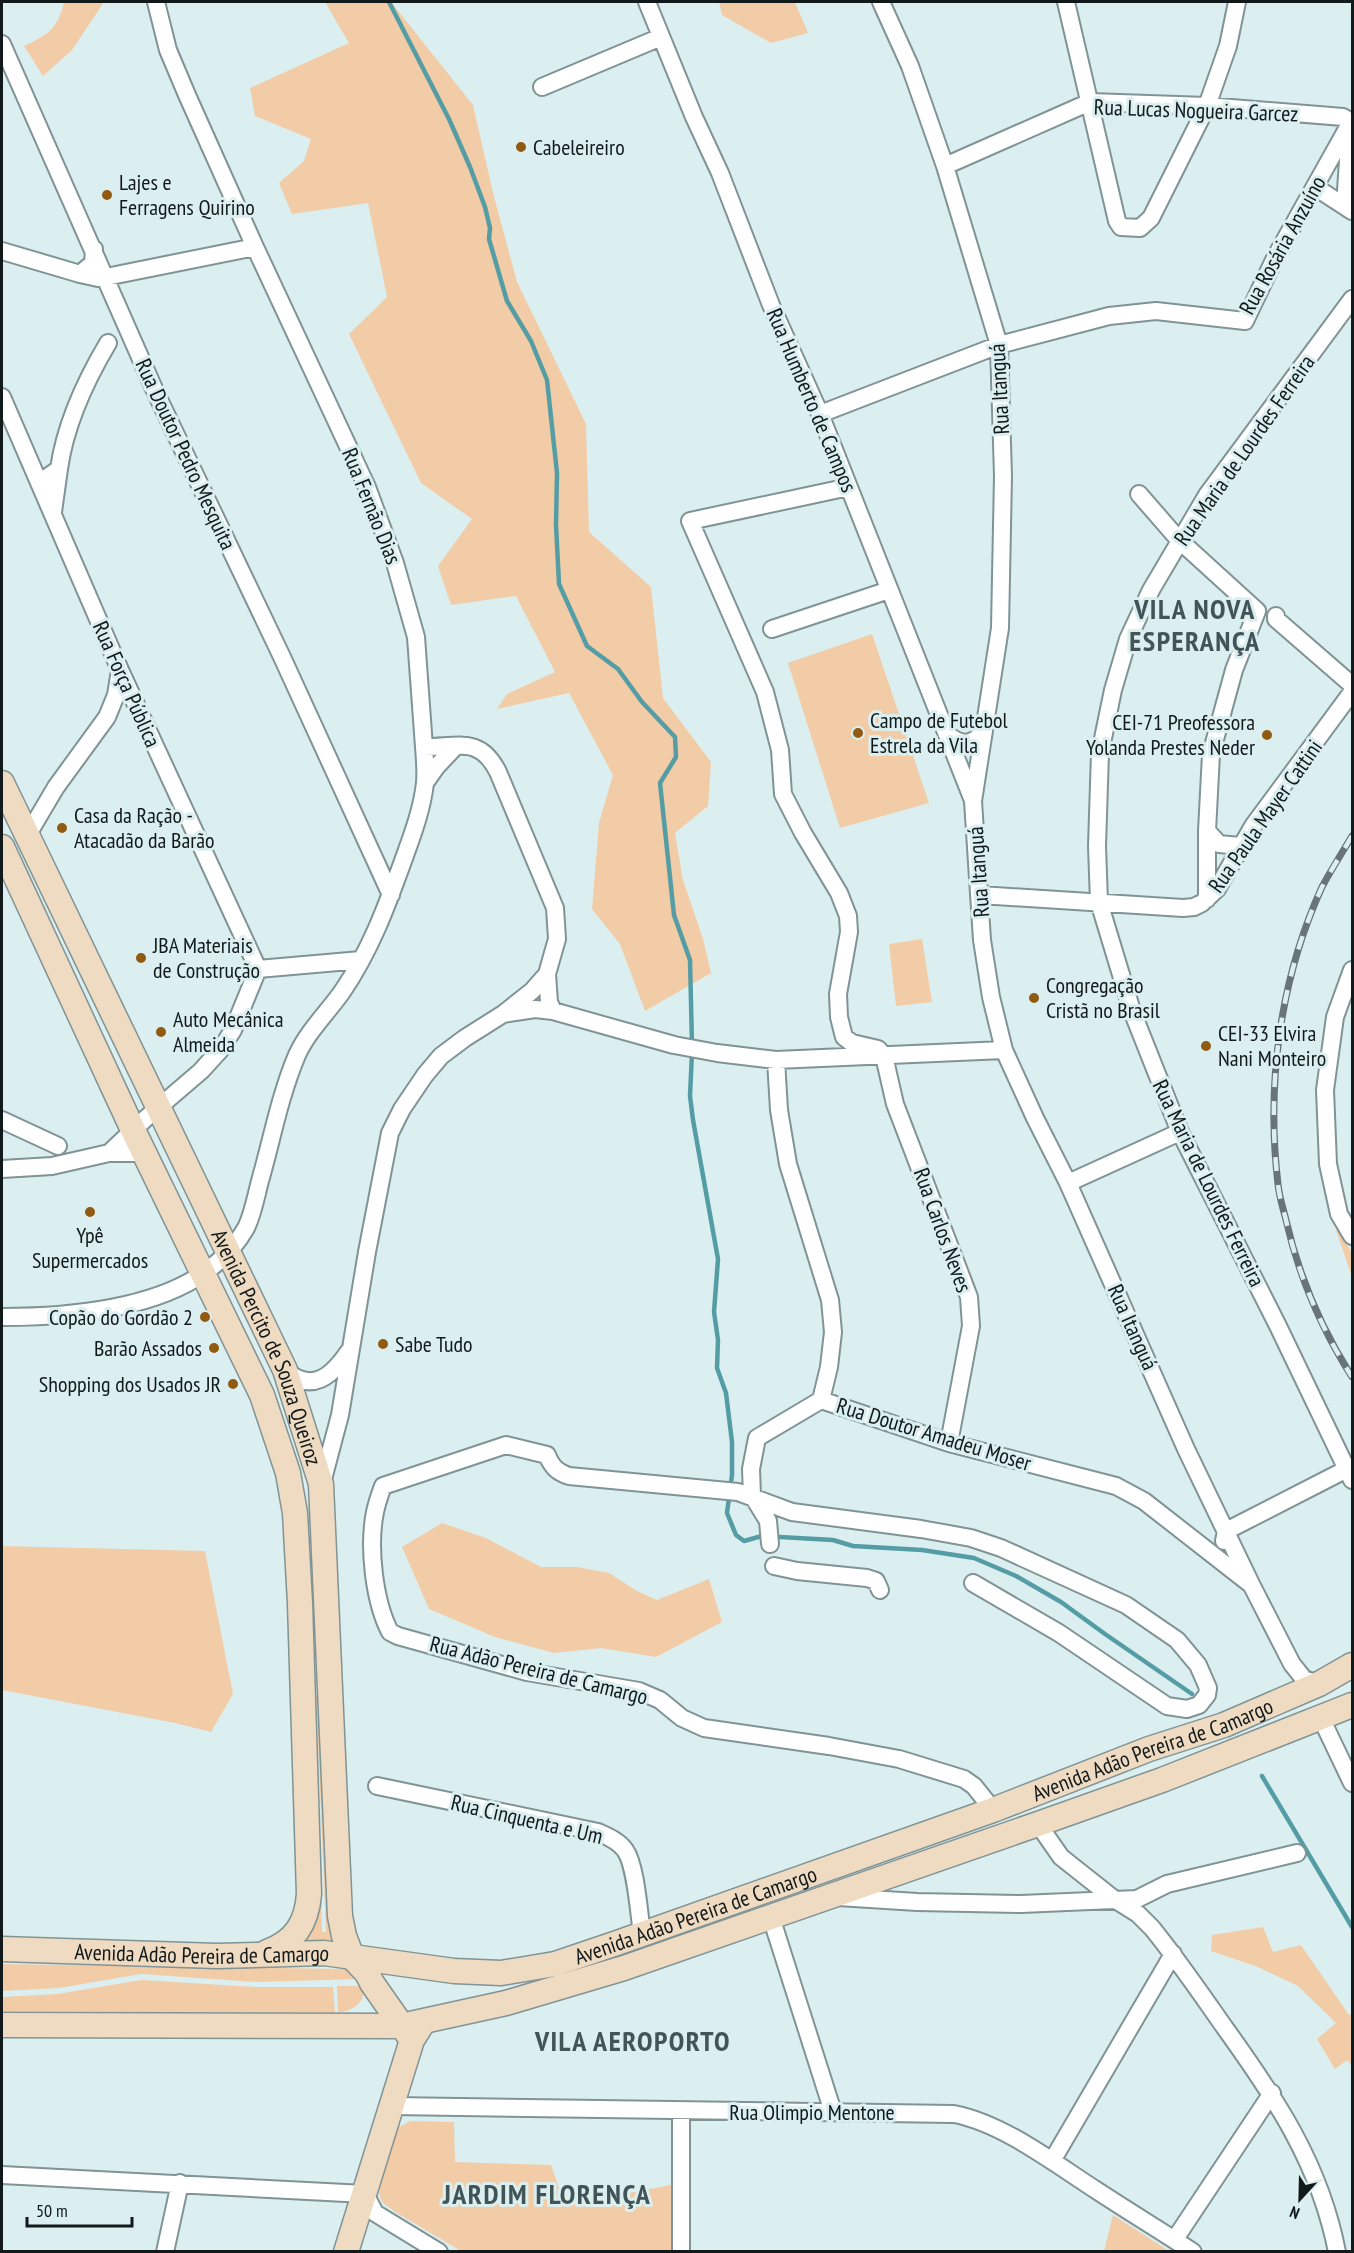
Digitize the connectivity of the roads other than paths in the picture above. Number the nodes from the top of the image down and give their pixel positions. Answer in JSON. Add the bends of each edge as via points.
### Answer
{"nodes":[{"id":1,"x":156,"y":2,"type":"edge"},
{"id":2,"x":647,"y":2,"type":"edge"},
{"id":3,"x":881,"y":2,"type":"edge"},
{"id":4,"x":1066,"y":2,"type":"edge"},
{"id":5,"x":1238,"y":2,"type":"edge"},
{"id":6,"x":661,"y":37,"type":"junction"},
{"id":7,"x":2,"y":44,"type":"edge"},
{"id":8,"x":542,"y":87,"type":"dead end"},
{"id":9,"x":1090,"y":102,"type":"junction"},
{"id":10,"x":1207,"y":106,"type":"junction"},
{"id":11,"x":1351,"y":122,"type":"junction"},
{"id":12,"x":945,"y":166,"type":"junction"},
{"id":13,"x":1315,"y":187,"type":"junction"},
{"id":14,"x":1349,"y":209,"type":"edge"},
{"id":15,"x":255,"y":247,"type":"junction"},
{"id":16,"x":94,"y":249,"type":"junction"},
{"id":17,"x":2,"y":251,"type":"edge"},
{"id":18,"x":80,"y":274,"type":"junction"},
{"id":19,"x":106,"y":277,"type":"junction"},
{"id":20,"x":1353,"y":299,"type":"edge"},
{"id":21,"x":123,"y":321,"type":"junction"},
{"id":22,"x":132,"y":339,"type":"junction"},
{"id":23,"x":108,"y":343,"type":"junction"},
{"id":24,"x":999,"y":345,"type":"junction"},
{"id":25,"x":2,"y":397,"type":"edge"},
{"id":26,"x":819,"y":414,"type":"junction"},
{"id":27,"x":59,"y":469,"type":"junction"},
{"id":28,"x":39,"y":483,"type":"junction"},
{"id":29,"x":849,"y":488,"type":"junction"},
{"id":30,"x":1139,"y":494,"type":"dead end"},
{"id":31,"x":53,"y":513,"type":"junction"},
{"id":32,"x":1179,"y":540,"type":"junction"},
{"id":33,"x":889,"y":590,"type":"junction"},
{"id":34,"x":1276,"y":616,"type":"dead end"},
{"id":35,"x":772,"y":629,"type":"dead end"},
{"id":36,"x":120,"y":670,"type":"junction"},
{"id":37,"x":1353,"y":686,"type":"edge"},
{"id":38,"x":1353,"y":692,"type":"edge"},
{"id":39,"x":138,"y":709,"type":"junction"},
{"id":40,"x":107,"y":717,"type":"junction"},
{"id":41,"x":983,"y":732,"type":"junction"},
{"id":42,"x":945,"y":733,"type":"junction"},
{"id":43,"x":456,"y":746,"type":"junction"},
{"id":44,"x":424,"y":747,"type":"junction"},
{"id":45,"x":2,"y":783,"type":"edge"},
{"id":46,"x":425,"y":783,"type":"junction"},
{"id":47,"x":56,"y":788,"type":"junction"},
{"id":48,"x":973,"y":801,"type":"junction"},
{"id":49,"x":8,"y":811,"type":"edge"},
{"id":50,"x":1207,"y":831,"type":"junction"},
{"id":51,"x":27,"y":836,"type":"junction"},
{"id":52,"x":1219,"y":844,"type":"junction"},
{"id":53,"x":1240,"y":846,"type":"junction"},
{"id":54,"x":4,"y":856,"type":"edge"},
{"id":55,"x":1231,"y":862,"type":"junction"},
{"id":56,"x":376,"y":863,"type":"junction"},
{"id":57,"x":402,"y":863,"type":"junction"},
{"id":58,"x":1206,"y":869,"type":"junction"},
{"id":59,"x":1221,"y":880,"type":"junction"},
{"id":60,"x":391,"y":895,"type":"junction"},
{"id":61,"x":980,"y":895,"type":"junction"},
{"id":62,"x":1207,"y":899,"type":"junction"},
{"id":63,"x":1099,"y":902,"type":"junction"},
{"id":64,"x":362,"y":960,"type":"junction"},
{"id":65,"x":258,"y":969,"type":"junction"},
{"id":66,"x":1353,"y":970,"type":"edge"},
{"id":67,"x":548,"y":974,"type":"junction"},
{"id":68,"x":553,"y":1011,"type":"junction"},
{"id":69,"x":502,"y":1014,"type":"junction"},
{"id":70,"x":1004,"y":1050,"type":"junction"},
{"id":71,"x":884,"y":1056,"type":"junction"},
{"id":72,"x":776,"y":1060,"type":"junction"},
{"id":73,"x":158,"y":1107,"type":"junction"},
{"id":74,"x":2,"y":1120,"type":"edge"},
{"id":75,"x":133,"y":1130,"type":"junction"},
{"id":76,"x":1180,"y":1132,"type":"junction"},
{"id":77,"x":58,"y":1146,"type":"junction"},
{"id":78,"x":109,"y":1153,"type":"junction"},
{"id":79,"x":145,"y":1153,"type":"junction"},
{"id":80,"x":87,"y":1160,"type":"junction"},
{"id":81,"x":63,"y":1164,"type":"junction"},
{"id":82,"x":2,"y":1169,"type":"edge"},
{"id":83,"x":1068,"y":1183,"type":"junction"},
{"id":84,"x":1353,"y":1236,"type":"edge"},
{"id":85,"x":227,"y":1253,"type":"junction"},
{"id":86,"x":201,"y":1284,"type":"junction"},
{"id":87,"x":2,"y":1317,"type":"edge"},
{"id":88,"x":351,"y":1348,"type":"junction"},
{"id":89,"x":285,"y":1370,"type":"junction"},
{"id":90,"x":821,"y":1400,"type":"junction"},
{"id":91,"x":949,"y":1443,"type":"junction"},
{"id":92,"x":1350,"y":1474,"type":"edge"},
{"id":93,"x":321,"y":1484,"type":"junction"},
{"id":94,"x":745,"y":1494,"type":"junction"},
{"id":95,"x":1226,"y":1531,"type":"junction"},
{"id":96,"x":770,"y":1544,"type":"dead end"},
{"id":97,"x":1202,"y":1547,"type":"junction"},
{"id":98,"x":774,"y":1566,"type":"dead end"},
{"id":99,"x":973,"y":1583,"type":"dead end"},
{"id":100,"x":1252,"y":1586,"type":"junction"},
{"id":101,"x":880,"y":1590,"type":"dead end"},
{"id":102,"x":1353,"y":1665,"type":"edge"},
{"id":103,"x":1319,"y":1684,"type":"junction"},
{"id":104,"x":1353,"y":1706,"type":"edge"},
{"id":105,"x":1321,"y":1718,"type":"junction"},
{"id":106,"x":1353,"y":1783,"type":"edge"},
{"id":107,"x":377,"y":1786,"type":"dead end"},
{"id":108,"x":993,"y":1810,"type":"junction"},
{"id":109,"x":1038,"y":1824,"type":"junction"},
{"id":110,"x":1297,"y":1853,"type":"dead end"},
{"id":111,"x":890,"y":1875,"type":"junction"},
{"id":112,"x":826,"y":1896,"type":"junction"},
{"id":113,"x":1114,"y":1899,"type":"junction"},
{"id":114,"x":893,"y":1900,"type":"junction"},
{"id":115,"x":771,"y":1917,"type":"junction"},
{"id":116,"x":341,"y":1921,"type":"junction"},
{"id":117,"x":642,"y":1934,"type":"junction"},
{"id":118,"x":2,"y":1949,"type":"edge"},
{"id":119,"x":66,"y":1951,"type":"junction"},
{"id":120,"x":1173,"y":1954,"type":"junction"},
{"id":121,"x":258,"y":1956,"type":"junction"},
{"id":122,"x":2,"y":1957,"type":"edge"},
{"id":123,"x":352,"y":1957,"type":"junction"},
{"id":124,"x":384,"y":1961,"type":"junction"},
{"id":125,"x":372,"y":1983,"type":"junction"},
{"id":126,"x":2,"y":2024,"type":"edge"},
{"id":127,"x":406,"y":2033,"type":"junction"},
{"id":128,"x":1272,"y":2094,"type":"junction"},
{"id":129,"x":392,"y":2106,"type":"junction"},
{"id":130,"x":681,"y":2111,"type":"junction"},
{"id":131,"x":833,"y":2112,"type":"junction"},
{"id":132,"x":1052,"y":2162,"type":"junction"},
{"id":133,"x":2,"y":2175,"type":"edge"},
{"id":134,"x":180,"y":2183,"type":"junction"},
{"id":135,"x":365,"y":2194,"type":"junction"},
{"id":136,"x":1175,"y":2239,"type":"junction"},
{"id":137,"x":165,"y":2252,"type":"edge"},
{"id":138,"x":346,"y":2252,"type":"edge"},
{"id":139,"x":439,"y":2252,"type":"edge"},
{"id":140,"x":681,"y":2252,"type":"edge"},
{"id":141,"x":1193,"y":2252,"type":"edge"},
{"id":142,"x":1337,"y":2252,"type":"edge"}],
"edges":[{"from":1,"to":15,"type":"street","name":"Rua Fernão Dias","via":[[168,50]]},
{"from":2,"to":6,"type":"street","name":"Rua Humberto de Campos"},
{"from":3,"to":12,"type":"street","name":"Rua Itanguá","via":[[910,66]]},
{"from":4,"to":9,"type":"street"},
{"from":5,"to":10,"type":"street"},
{"from":6,"to":8,"type":"street"},
{"from":6,"to":26,"type":"street","name":"Rua Humberto de Campos"},
{"from":7,"to":16,"type":"street","name":"Rua Doutor Pedro Mesquita"},
{"from":9,"to":10,"type":"street","name":"Rua Lucas Nogueira Garcez"},
{"from":9,"to":10,"type":"street","via":[[1117,221],[1121,227],[1140,228],[1151,218]]},
{"from":9,"to":12,"type":"street","name":"Rua Lucas Nogueira Garcez"},
{"from":10,"to":11,"type":"street","name":"Rua Lucas Nogueira Garcez","via":[[1343,117]]},
{"from":11,"to":13,"type":"street","name":"Rua Rosária Anzuíno"},
{"from":11,"to":14,"type":"street","name":"Rua Rosária Anzuíno"},
{"from":12,"to":24,"type":"street","name":"Rua Itanguá"},
{"from":13,"to":14,"type":"street"},
{"from":13,"to":24,"type":"street","name":"Rua Rosária Anzuíno","via":[[1245,321],[1156,311],[1109,316]]},
{"from":15,"to":19,"type":"street"},
{"from":15,"to":44,"type":"street","name":"Rua Fernão Dias","via":[[368,487],[395,564],[416,637]]},
{"from":16,"to":18,"type":"street","via":[[93,263]]},
{"from":16,"to":19,"type":"street","name":"Rua Doutor Pedro Mesquita"},
{"from":17,"to":18,"type":"street"},
{"from":18,"to":19,"type":"street"},
{"from":19,"to":21,"type":"street","name":"Rua Doutor Pedro Mesquita"},
{"from":20,"to":32,"type":"street","name":"Rua Maria de Lourdes Ferreira","via":[[1207,495]]},
{"from":21,"to":22,"type":"street","name":"Rua Doutor Pedro Mesquita"},
{"from":21,"to":23,"type":"street"},
{"from":22,"to":23,"type":"street"},
{"from":22,"to":56,"type":"street","name":"Rua Doutor Pedro Mesquita"},
{"from":23,"to":27,"type":"street","via":[[72,419]]},
{"from":24,"to":26,"type":"street"},
{"from":24,"to":41,"type":"street","name":"Rua Itanguá","via":[[1003,476],[1000,628]]},
{"from":25,"to":28,"type":"street","name":"Rua Força Pública"},
{"from":26,"to":29,"type":"street","name":"Rua Humberto de Campos"},
{"from":27,"to":28,"type":"street"},
{"from":27,"to":31,"type":"street"},
{"from":28,"to":31,"type":"street","name":"Rua Força Pública"},
{"from":29,"to":33,"type":"street","name":"Rua Humberto de Campos"},
{"from":29,"to":71,"type":"street","via":[[690,521],[765,692],[780,750],[783,794],[848,916],[849,932],[838,994],[844,1037],[852,1043],[878,1048]]},
{"from":30,"to":32,"type":"street"},
{"from":31,"to":36,"type":"street","name":"Rua Força Pública"},
{"from":32,"to":50,"type":"street","via":[[1257,611],[1234,670],[1211,754]]},
{"from":32,"to":63,"type":"street","name":"Rua Maria de Lourdes Ferreira","via":[[1128,639],[1113,690],[1100,753],[1097,797]]},
{"from":33,"to":35,"type":"street"},
{"from":33,"to":42,"type":"street","name":"Rua Humberto de Campos"},
{"from":34,"to":37,"type":"street"},
{"from":36,"to":39,"type":"street","name":"Rua Força Pública"},
{"from":36,"to":40,"type":"street"},
{"from":38,"to":53,"type":"street","name":"Rua Paula Mayer Cattini"},
{"from":39,"to":40,"type":"street"},
{"from":39,"to":65,"type":"street","name":"Rua Força Pública"},
{"from":40,"to":47,"type":"street"},
{"from":41,"to":42,"type":"street","via":[[974,741],[961,743]]},
{"from":41,"to":48,"type":"street","name":"Rua Itanguá"},
{"from":42,"to":48,"type":"street","name":"Rua Humberto de Campos"},
{"from":43,"to":44,"type":"street"},
{"from":43,"to":46,"type":"street"},
{"from":43,"to":67,"type":"street","via":[[481,749],[493,762],[555,908],[557,939]]},
{"from":44,"to":46,"type":"street","name":"Rua Fernão Dias"},
{"from":45,"to":49,"type":"main road","name":"Avenida Percito de Souza Queiroz"},
{"from":46,"to":57,"type":"street","name":"Rua Fernão Dias","via":[[418,821]]},
{"from":47,"to":49,"type":"street"},
{"from":47,"to":51,"type":"street"},
{"from":48,"to":61,"type":"street","name":"Rua Itanguá"},
{"from":49,"to":51,"type":"main road","name":"Avenida Percito de Souza Queiroz"},
{"from":50,"to":52,"type":"street"},
{"from":50,"to":58,"type":"street"},
{"from":51,"to":73,"type":"main road","name":"Avenida Percito de Souza Queiroz"},
{"from":52,"to":53,"type":"street"},
{"from":52,"to":55,"type":"street"},
{"from":53,"to":55,"type":"street","name":"Rua Paula Mayer Cattini"},
{"from":54,"to":75,"type":"main road","name":"Avenida Percito de Souza Queiroz"},
{"from":55,"to":59,"type":"street","name":"Rua Paula Mayer Cattini"},
{"from":56,"to":57,"type":"street","via":[[390,868]]},
{"from":56,"to":60,"type":"street","name":"Rua Doutor Pedro Mesquita"},
{"from":57,"to":60,"type":"street","name":"Rua Fernão Dias"},
{"from":58,"to":59,"type":"street"},
{"from":58,"to":62,"type":"street"},
{"from":59,"to":62,"type":"street","name":"Rua Paula Mayer Cattini"},
{"from":60,"to":64,"type":"street","name":"Rua Fernão Dias"},
{"from":61,"to":63,"type":"street","name":"Rua Paula Mayer Cattini"},
{"from":61,"to":70,"type":"street","name":"Rua Itanguá","via":[[982,940]]},
{"from":62,"to":63,"type":"street","name":"Rua Paula Mayer Cattini","via":[[1183,908]]},
{"from":63,"to":76,"type":"street","name":"Rua Maria de Lourdes Ferreira","via":[[1132,1011]]},
{"from":64,"to":65,"type":"street"},
{"from":64,"to":85,"type":"street","name":"Rua Fernão Dias","via":[[298,1053],[251,1215]]},
{"from":65,"to":73,"type":"street","via":[[221,1049]]},
{"from":66,"to":84,"type":"street","via":[[1335,1017],[1325,1090],[1328,1164],[1339,1214]]},
{"from":67,"to":68,"type":"street"},
{"from":67,"to":69,"type":"street","via":[[532,992]]},
{"from":68,"to":69,"type":"street","via":[[535,1009]]},
{"from":68,"to":72,"type":"street","via":[[680,1046]]},
{"from":69,"to":88,"type":"street","via":[[441,1056],[411,1094],[390,1133]]},
{"from":70,"to":71,"type":"street"},
{"from":70,"to":83,"type":"street","name":"Rua Itanguá"},
{"from":71,"to":72,"type":"street"},
{"from":71,"to":91,"type":"street","name":"Rua Carlos Neves","via":[[895,1104],[969,1297],[971,1326]]},
{"from":72,"to":90,"type":"street","name":"Rua Doutor Amadeu Moser","via":[[788,1164],[830,1300],[833,1332]]},
{"from":73,"to":75,"type":"street"},
{"from":73,"to":85,"type":"main road","name":"Avenida Percito de Souza Queiroz"},
{"from":74,"to":77,"type":"street"},
{"from":75,"to":78,"type":"street"},
{"from":75,"to":79,"type":"main road","name":"Avenida Percito de Souza Queiroz"},
{"from":76,"to":83,"type":"street"},
{"from":76,"to":92,"type":"street","name":"Rua Maria de Lourdes Ferreira"},
{"from":77,"to":80,"type":"street"},
{"from":77,"to":81,"type":"street"},
{"from":78,"to":79,"type":"street"},
{"from":78,"to":80,"type":"street"},
{"from":79,"to":86,"type":"main road","name":"Avenida Percito de Souza Queiroz"},
{"from":80,"to":81,"type":"street"},
{"from":81,"to":82,"type":"street"},
{"from":83,"to":95,"type":"street","name":"Rua Itanguá"},
{"from":85,"to":86,"type":"street","name":"Rua Fernão Dias"},
{"from":85,"to":89,"type":"main road","name":"Avenida Percito de Souza Queiroz"},
{"from":86,"to":87,"type":"street","via":[[113,1307],[42,1317]]},
{"from":86,"to":121,"type":"main road","name":"Avenida Percito de Souza Queiroz","via":[[262,1395],[288,1473],[295,1513],[309,1901],[303,1923],[293,1937]]},
{"from":88,"to":89,"type":"street","via":[[322,1379],[301,1380]]},
{"from":88,"to":93,"type":"street","via":[[340,1415]]},
{"from":89,"to":93,"type":"main road","name":"Avenida Percito de Souza Queiroz"},
{"from":90,"to":91,"type":"street","name":"Rua Doutor Amadeu Moser"},
{"from":90,"to":94,"type":"street","via":[[758,1438]]},
{"from":91,"to":97,"type":"street","name":"Rua Doutor Amadeu Moser","via":[[1116,1486],[1144,1501]]},
{"from":92,"to":95,"type":"street"},
{"from":93,"to":116,"type":"main road","name":"Avenida Percito de Souza Queiroz"},
{"from":94,"to":96,"type":"street","via":[[768,1521]]},
{"from":94,"to":99,"type":"street","via":[[792,1512],[971,1538],[1024,1558],[1126,1605],[1177,1640],[1198,1665],[1207,1695],[1200,1705],[1187,1709],[1167,1706],[1059,1633]]},
{"from":94,"to":108,"type":"street","name":"Rua Adão Pereira de Camargo","via":[[569,1476],[559,1473],[547,1455],[506,1444],[383,1486],[375,1513],[372,1551],[379,1604],[390,1632],[527,1672],[639,1691],[704,1728],[899,1759],[964,1779]]},
{"from":95,"to":97,"type":"street","via":[[1218,1548]]},
{"from":95,"to":100,"type":"street","name":"Rua Itanguá"},
{"from":97,"to":100,"type":"street","name":"Rua Doutor Amadeu Moser"},
{"from":98,"to":101,"type":"street","via":[[867,1578],[876,1581]]},
{"from":100,"to":103,"type":"street","name":"Rua Itanguá","via":[[1292,1664],[1304,1679]]},
{"from":102,"to":103,"type":"main road","name":"Avenida Adão Pereira de Camargo"},
{"from":103,"to":108,"type":"main road","name":"Avenida Adão Pereira de Camargo","via":[[1248,1716],[1149,1749]]},
{"from":104,"to":105,"type":"main road","name":"Avenida Adão Pereira de Camargo"},
{"from":105,"to":106,"type":"street"},
{"from":105,"to":109,"type":"main road","name":"Avenida Adão Pereira de Camargo"},
{"from":107,"to":117,"type":"street","name":"Rua Cinquenta e Um","via":[[598,1832],[613,1839],[625,1850],[631,1866]]},
{"from":108,"to":117,"type":"main road","name":"Avenida Adão Pereira de Camargo"},
{"from":109,"to":111,"type":"main road","name":"Avenida Adão Pereira de Camargo"},
{"from":109,"to":113,"type":"street","via":[[1061,1857]]},
{"from":110,"to":113,"type":"street","via":[[1167,1884],[1137,1899]]},
{"from":111,"to":112,"type":"main road","name":"Avenida Adão Pereira de Camargo"},
{"from":111,"to":114,"type":"street","via":[[883,1886]]},
{"from":112,"to":114,"type":"street"},
{"from":112,"to":115,"type":"main road","name":"Avenida Adão Pereira de Camargo"},
{"from":113,"to":114,"type":"street","via":[[1021,1904]]},
{"from":113,"to":120,"type":"street","via":[[1138,1914]]},
{"from":115,"to":127,"type":"main road","name":"Avenida Adão Pereira de Camargo","via":[[577,1982],[506,2003],[430,2019]]},
{"from":115,"to":131,"type":"street"},
{"from":116,"to":123,"type":"main road","name":"Avenida Percito de Souza Queiroz"},
{"from":116,"to":124,"type":"main road","via":[[358,1945]]},
{"from":117,"to":124,"type":"main road","name":"Avenida Adão Pereira de Camargo","via":[[555,1964],[501,1973]]},
{"from":118,"to":119,"type":"main road","name":"Avenida Adão Pereira de Camargo"},
{"from":119,"to":121,"type":"main road","name":"Avenida Adão Pereira de Camargo"},
{"from":119,"to":122,"type":"main road"},
{"from":120,"to":128,"type":"street"},
{"from":120,"to":132,"type":"street"},
{"from":121,"to":123,"type":"main road","name":"Avenida Adão Pereira de Camargo","via":[[324,1953]]},
{"from":123,"to":124,"type":"main road","name":"Avenida Adão Pereira de Camargo"},
{"from":123,"to":125,"type":"main road"},
{"from":125,"to":126,"type":"main road","via":[[367,2001],[347,2015],[71,2015]]},
{"from":125,"to":127,"type":"main road"},
{"from":126,"to":127,"type":"main road","name":"Avenida Adão Pereira de Camargo"},
{"from":127,"to":129,"type":"main road"},
{"from":128,"to":136,"type":"street"},
{"from":128,"to":142,"type":"street","via":[[1319,2187]]},
{"from":129,"to":130,"type":"street","name":"Rua Olimpio Mentone"},
{"from":129,"to":135,"type":"main road"},
{"from":130,"to":131,"type":"street","name":"Rua Olimpio Mentone"},
{"from":130,"to":140,"type":"street"},
{"from":131,"to":132,"type":"street","name":"Rua Olimpio Mentone","via":[[972,2117]]},
{"from":132,"to":136,"type":"street","name":"Rua Olimpio Mentone"},
{"from":133,"to":134,"type":"street"},
{"from":134,"to":135,"type":"street"},
{"from":134,"to":137,"type":"street"},
{"from":135,"to":138,"type":"main road"},
{"from":135,"to":139,"type":"street","via":[[375,2213]]},
{"from":136,"to":141,"type":"street","name":"Rua Olimpio Mentone"}]}
